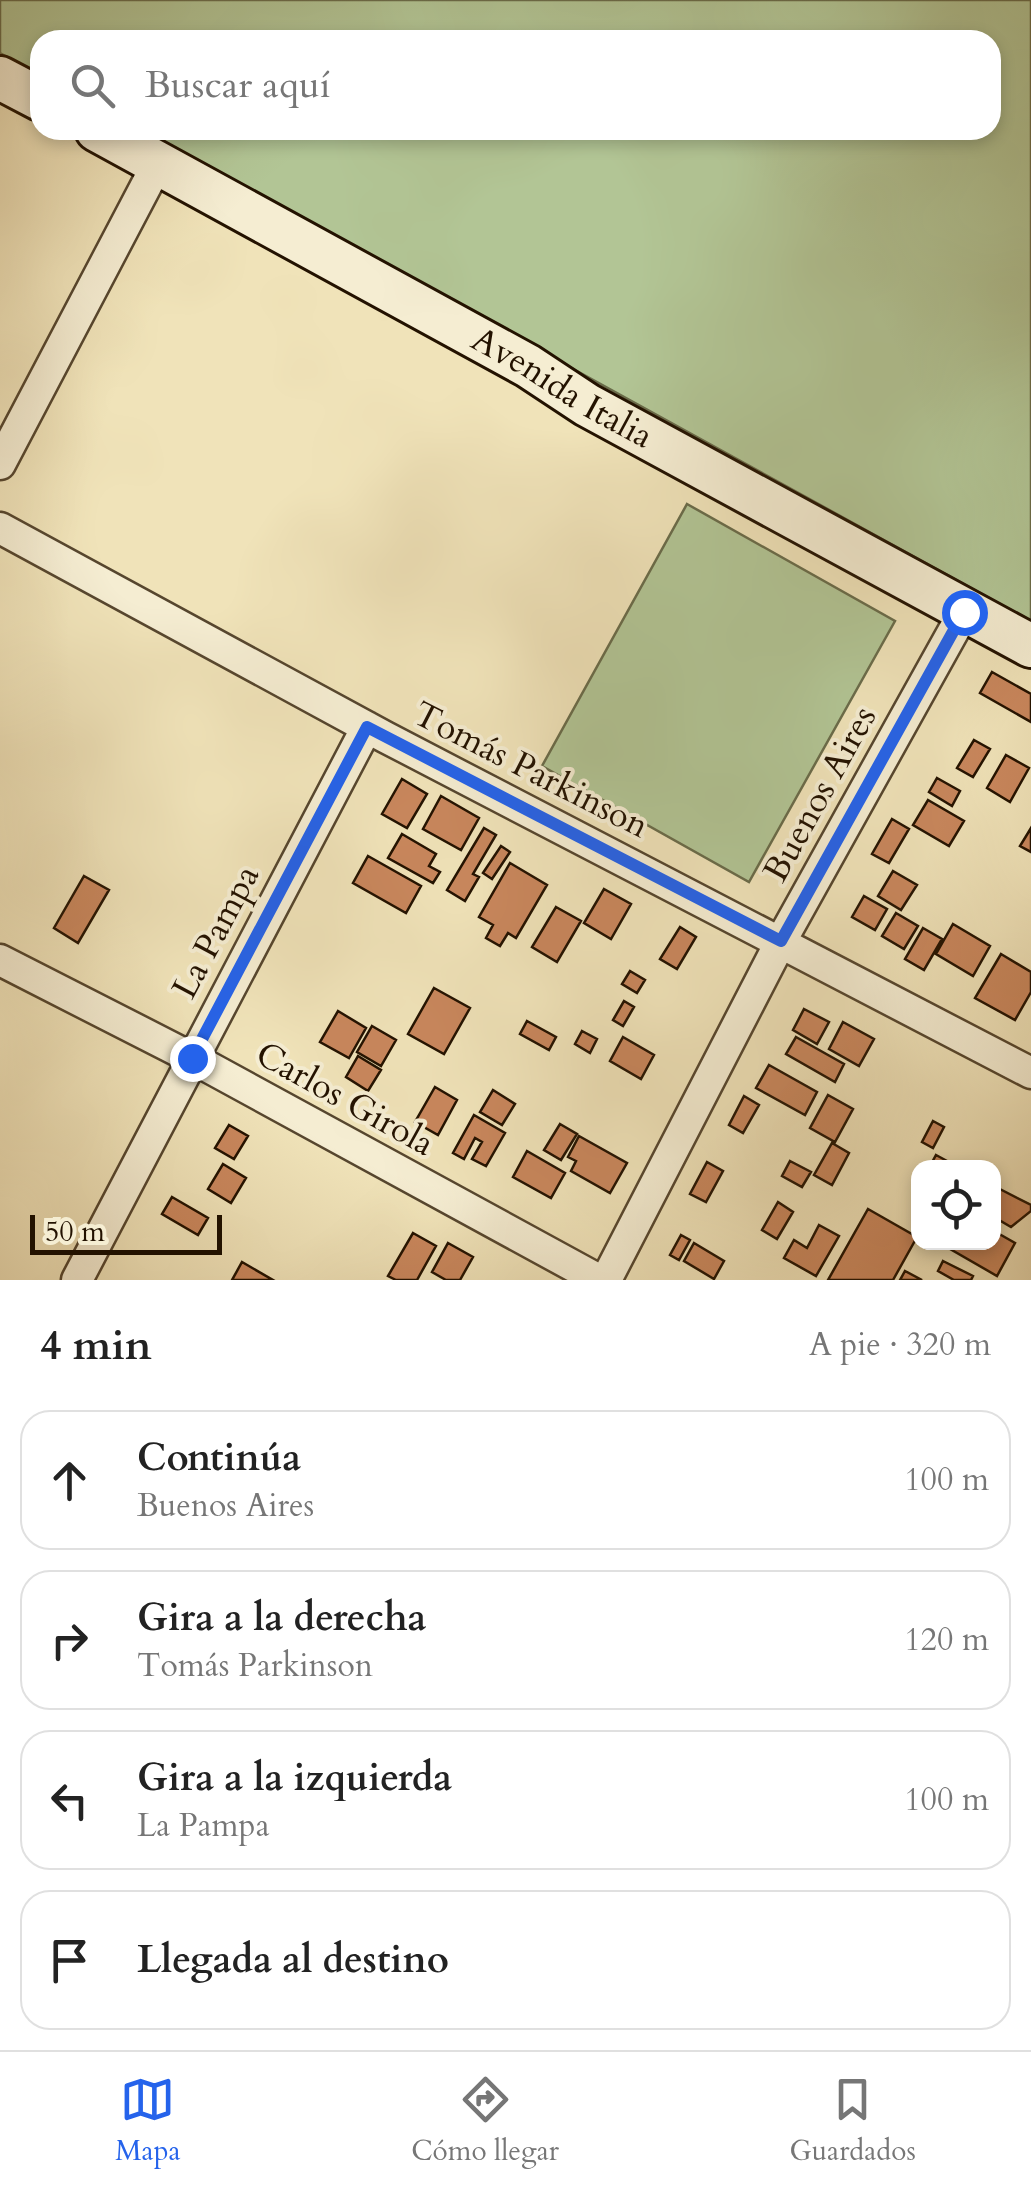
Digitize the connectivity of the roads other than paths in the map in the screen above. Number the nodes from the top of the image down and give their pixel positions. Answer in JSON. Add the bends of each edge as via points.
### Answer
{"nodes":[{"id":1,"x":0,"y":78,"type":"edge"},
{"id":2,"x":30,"y":94,"type":"edge"},
{"id":3,"x":115,"y":140,"type":"edge"},
{"id":4,"x":158,"y":164,"type":"junction"},
{"id":5,"x":0,"y":464,"type":"edge"},
{"id":6,"x":0,"y":528,"type":"edge"},
{"id":7,"x":964,"y":612,"type":"junction"},
{"id":8,"x":1031,"y":646,"type":"edge"},
{"id":9,"x":367,"y":727,"type":"junction"},
{"id":10,"x":781,"y":941,"type":"junction"},
{"id":11,"x":0,"y":960,"type":"edge"},
{"id":12,"x":192,"y":1058,"type":"junction"},
{"id":13,"x":1031,"y":1072,"type":"edge"},
{"id":14,"x":77,"y":1280,"type":"edge"},
{"id":15,"x":603,"y":1280,"type":"edge"}],
"edges":[{"from":1,"to":2,"type":"main road"},
{"from":3,"to":4,"type":"main road","name":"Avenida Italia"},
{"from":4,"to":5,"type":"street"},
{"from":4,"to":7,"type":"main road","name":"Avenida Italia"},
{"from":6,"to":9,"type":"street","name":"Tomás Parkinson"},
{"from":7,"to":8,"type":"main road","name":"Avenida Italia"},
{"from":7,"to":10,"type":"street","name":"Buenos Aires"},
{"from":9,"to":10,"type":"street","name":"Tomás Parkinson"},
{"from":9,"to":12,"type":"street","name":"La Pampa"},
{"from":10,"to":13,"type":"street","name":"Tomás Parkinson"},
{"from":10,"to":15,"type":"street","name":"Buenos Aires"},
{"from":11,"to":12,"type":"street","name":"Carlos Girola"},
{"from":12,"to":14,"type":"street","name":"La Pampa"},
{"from":12,"to":15,"type":"street","name":"Carlos Girola"}]}
